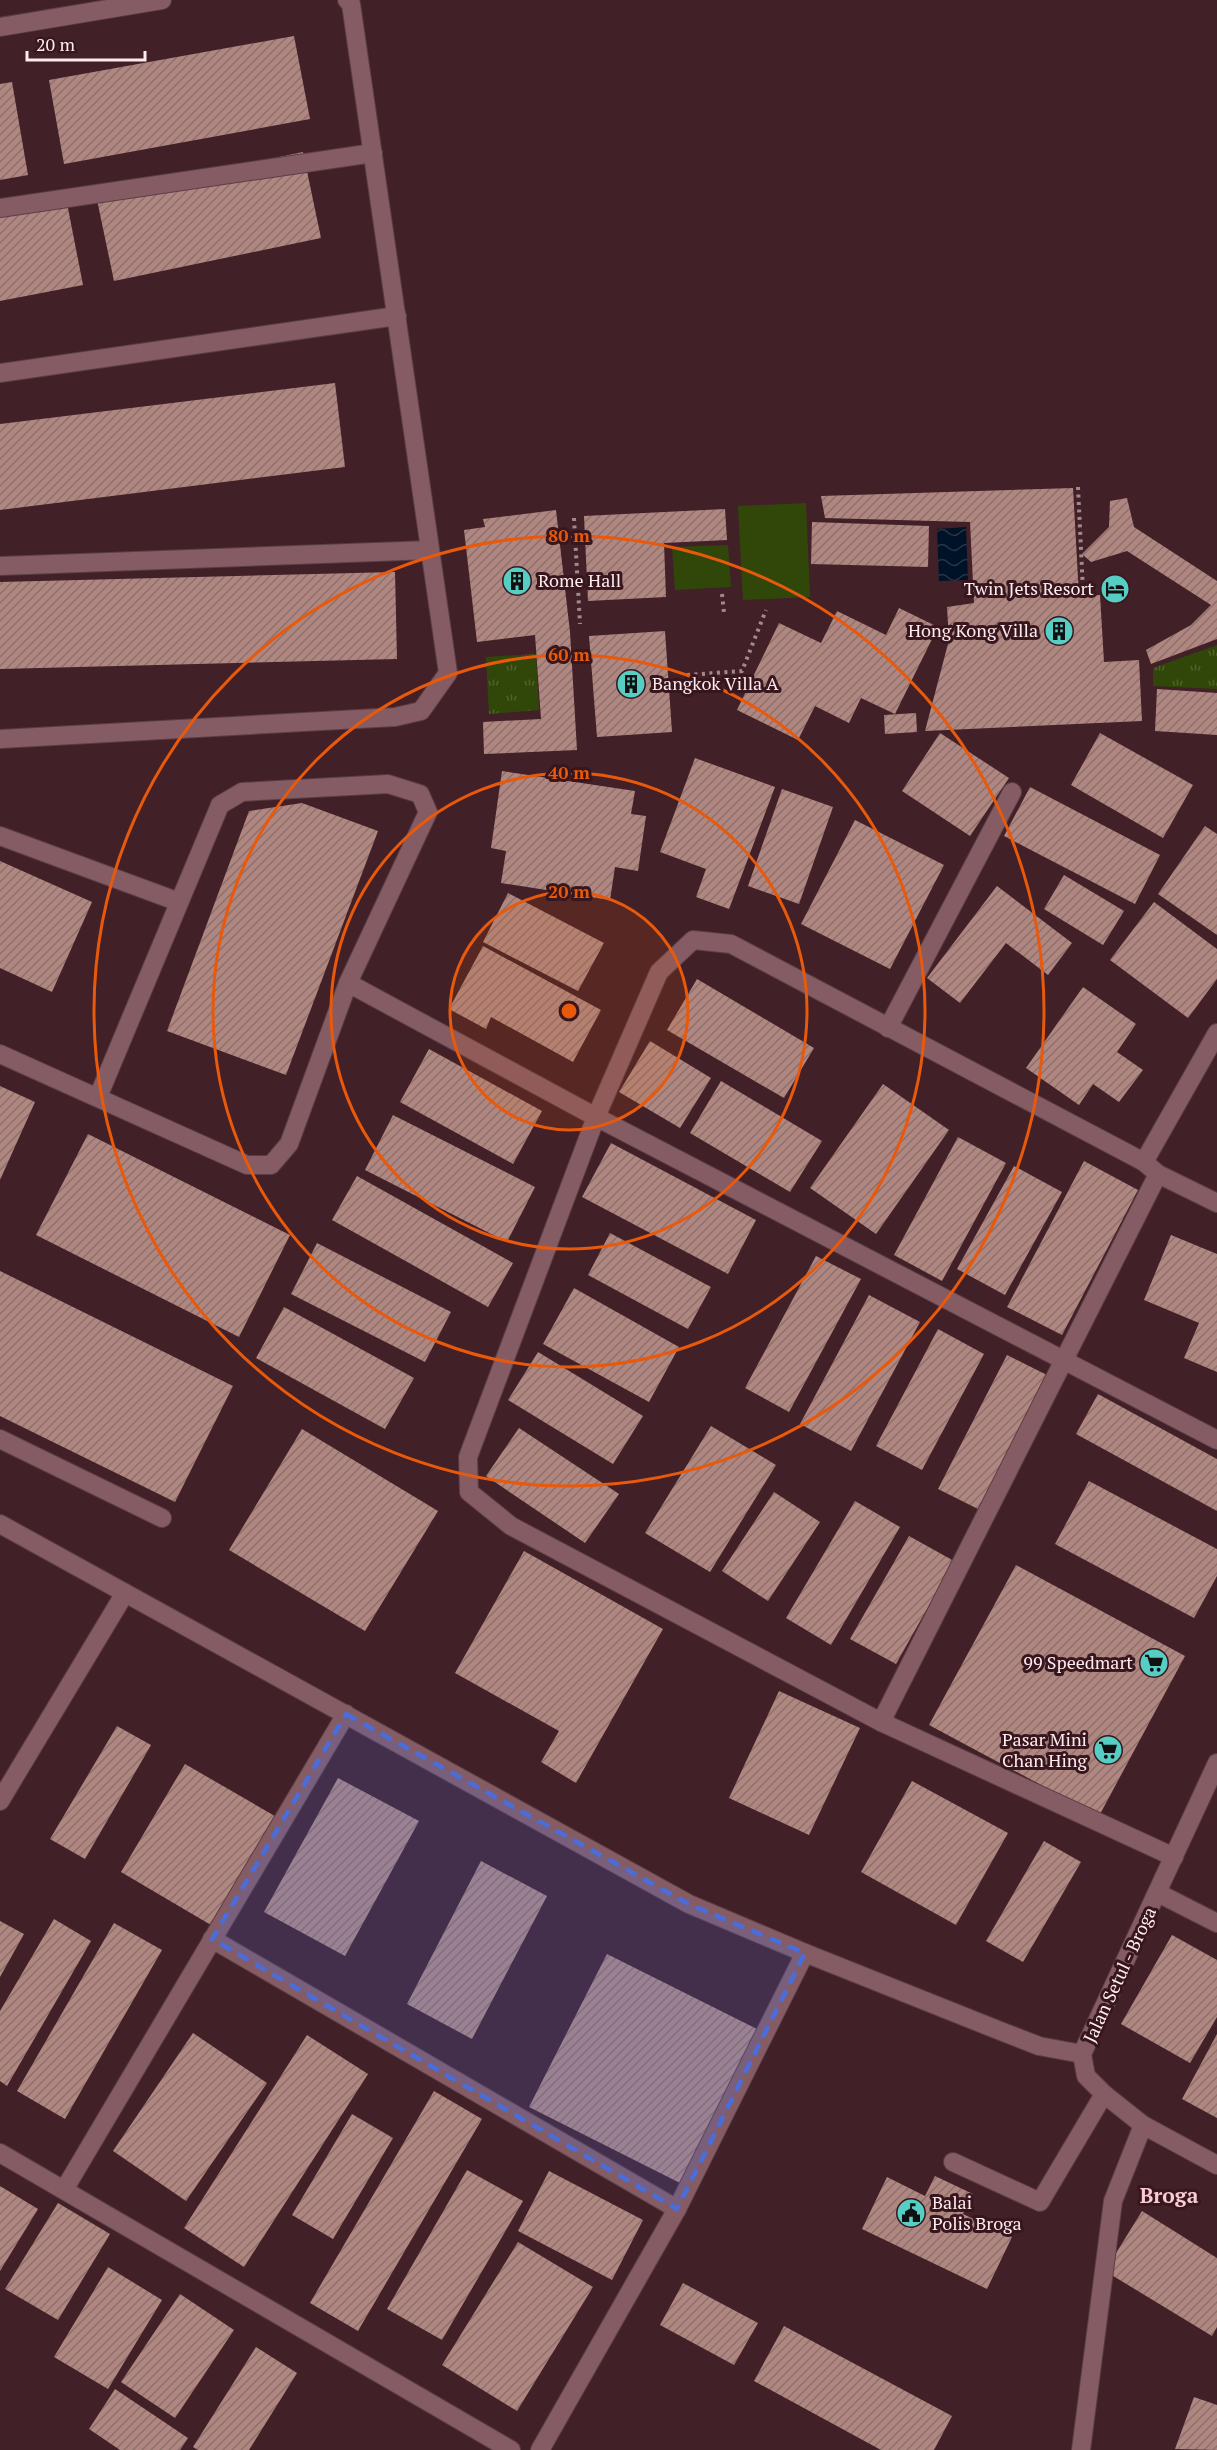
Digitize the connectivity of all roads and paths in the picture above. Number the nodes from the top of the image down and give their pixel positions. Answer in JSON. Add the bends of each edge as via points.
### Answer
{"nodes":[{"id":1,"x":162,"y":0,"type":"edge"},
{"id":2,"x":347,"y":0,"type":"edge"},
{"id":3,"x":0,"y":27,"type":"edge"},
{"id":4,"x":373,"y":153,"type":"junction"},
{"id":5,"x":0,"y":208,"type":"edge"},
{"id":6,"x":397,"y":316,"type":"junction"},
{"id":7,"x":0,"y":374,"type":"edge"},
{"id":8,"x":1078,"y":487,"type":"dead end"},
{"id":9,"x":574,"y":518,"type":"dead end"},
{"id":10,"x":430,"y":550,"type":"junction"},
{"id":11,"x":0,"y":566,"type":"edge"},
{"id":12,"x":1083,"y":591,"type":"dead end"},
{"id":13,"x":722,"y":594,"type":"dead end"},
{"id":14,"x":766,"y":610,"type":"dead end"},
{"id":15,"x":724,"y":613,"type":"dead end"},
{"id":16,"x":580,"y":624,"type":"dead end"},
{"id":17,"x":687,"y":675,"type":"dead end"},
{"id":18,"x":0,"y":739,"type":"edge"},
{"id":19,"x":1012,"y":792,"type":"dead end"},
{"id":20,"x":0,"y":836,"type":"edge"},
{"id":21,"x":179,"y":902,"type":"junction"},
{"id":22,"x":348,"y":983,"type":"junction"},
{"id":23,"x":888,"y":1028,"type":"junction"},
{"id":24,"x":1217,"y":1033,"type":"edge"},
{"id":25,"x":0,"y":1054,"type":"edge"},
{"id":26,"x":98,"y":1097,"type":"junction"},
{"id":27,"x":596,"y":1117,"type":"junction"},
{"id":28,"x":1144,"y":1162,"type":"junction"},
{"id":29,"x":1158,"y":1174,"type":"junction"},
{"id":30,"x":1217,"y":1203,"type":"edge"},
{"id":31,"x":1065,"y":1359,"type":"junction"},
{"id":32,"x":0,"y":1439,"type":"edge"},
{"id":33,"x":1217,"y":1440,"type":"edge"},
{"id":34,"x":162,"y":1518,"type":"dead end"},
{"id":35,"x":0,"y":1524,"type":"edge"},
{"id":36,"x":125,"y":1593,"type":"junction"},
{"id":37,"x":346,"y":1714,"type":"junction"},
{"id":38,"x":881,"y":1722,"type":"junction"},
{"id":39,"x":1217,"y":1763,"type":"edge"},
{"id":40,"x":0,"y":1801,"type":"edge"},
{"id":41,"x":1174,"y":1857,"type":"junction"},
{"id":42,"x":1158,"y":1893,"type":"junction"},
{"id":43,"x":1217,"y":1923,"type":"edge"},
{"id":44,"x":212,"y":1939,"type":"junction"},
{"id":45,"x":805,"y":1953,"type":"junction"},
{"id":46,"x":1082,"y":2054,"type":"junction"},
{"id":47,"x":1104,"y":2094,"type":"junction"},
{"id":48,"x":1143,"y":2125,"type":"junction"},
{"id":49,"x":0,"y":2153,"type":"edge"},
{"id":50,"x":953,"y":2162,"type":"dead end"},
{"id":51,"x":1217,"y":2165,"type":"edge"},
{"id":52,"x":64,"y":2190,"type":"junction"},
{"id":53,"x":677,"y":2209,"type":"junction"},
{"id":54,"x":511,"y":2450,"type":"edge"},
{"id":55,"x":540,"y":2450,"type":"edge"},
{"id":56,"x":1080,"y":2450,"type":"edge"}],
"edges":[{"from":1,"to":3,"type":"street"},
{"from":2,"to":4,"type":"street","via":[[351,4]]},
{"from":4,"to":5,"type":"street"},
{"from":4,"to":6,"type":"street"},
{"from":6,"to":7,"type":"street"},
{"from":6,"to":10,"type":"street"},
{"from":8,"to":12,"type":"path"},
{"from":9,"to":16,"type":"path"},
{"from":10,"to":11,"type":"street"},
{"from":10,"to":18,"type":"street","via":[[448,673],[421,711],[395,717]]},
{"from":13,"to":15,"type":"path"},
{"from":14,"to":17,"type":"path","via":[[742,671]]},
{"from":19,"to":23,"type":"street"},
{"from":20,"to":21,"type":"street"},
{"from":21,"to":22,"type":"street","via":[[220,805],[242,792],[388,784],[420,794],[428,812]]},
{"from":21,"to":26,"type":"street"},
{"from":22,"to":26,"type":"street","via":[[289,1144],[271,1166],[247,1165]]},
{"from":22,"to":27,"type":"street"},
{"from":23,"to":27,"type":"street","via":[[730,944],[693,940],[659,972]]},
{"from":23,"to":28,"type":"street"},
{"from":24,"to":28,"type":"street"},
{"from":25,"to":26,"type":"street"},
{"from":27,"to":31,"type":"street"},
{"from":27,"to":38,"type":"street","via":[[468,1457],[469,1492],[510,1526]]},
{"from":28,"to":29,"type":"street"},
{"from":29,"to":30,"type":"street"},
{"from":29,"to":31,"type":"street"},
{"from":31,"to":33,"type":"street"},
{"from":31,"to":38,"type":"street"},
{"from":32,"to":34,"type":"street"},
{"from":35,"to":36,"type":"street"},
{"from":36,"to":37,"type":"street"},
{"from":36,"to":40,"type":"street"},
{"from":37,"to":44,"type":"street"},
{"from":37,"to":45,"type":"street","via":[[689,1904]]},
{"from":38,"to":41,"type":"street"},
{"from":39,"to":41,"type":"street","name":"Jalan Setul - Broga"},
{"from":41,"to":42,"type":"street","name":"Jalan Setul - Broga"},
{"from":42,"to":43,"type":"street"},
{"from":42,"to":46,"type":"street","name":"Jalan Setul - Broga"},
{"from":44,"to":52,"type":"street"},
{"from":44,"to":53,"type":"street"},
{"from":45,"to":46,"type":"street","via":[[1039,2046]]},
{"from":45,"to":53,"type":"street"},
{"from":46,"to":47,"type":"street","name":"Jalan Setul - Broga","via":[[1086,2076]]},
{"from":47,"to":48,"type":"street","name":"Jalan Setul - Broga"},
{"from":47,"to":50,"type":"street","via":[[1040,2202]]},
{"from":48,"to":51,"type":"street","name":"Jalan Setul - Broga"},
{"from":48,"to":56,"type":"street","via":[[1113,2201]]},
{"from":49,"to":52,"type":"street"},
{"from":52,"to":54,"type":"street"},
{"from":53,"to":55,"type":"street"}]}
